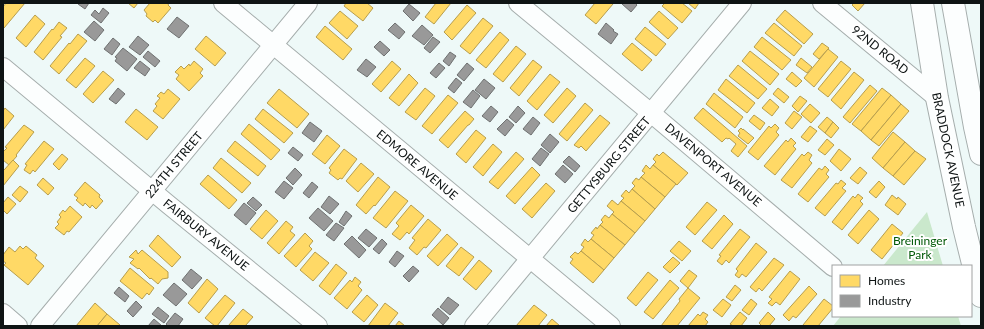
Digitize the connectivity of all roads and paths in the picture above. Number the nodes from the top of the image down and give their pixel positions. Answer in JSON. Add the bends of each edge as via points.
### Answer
{"nodes":[{"id":1,"x":223,"y":3,"type":"edge"},
{"id":2,"x":308,"y":3,"type":"edge"},
{"id":3,"x":518,"y":3,"type":"edge"},
{"id":4,"x":742,"y":3,"type":"edge"},
{"id":5,"x":822,"y":3,"type":"edge"},
{"id":6,"x":922,"y":3,"type":"edge"},
{"id":7,"x":953,"y":3,"type":"edge"},
{"id":8,"x":273,"y":45,"type":"junction"},
{"id":9,"x":3,"y":67,"type":"edge"},
{"id":10,"x":937,"y":98,"type":"junction"},
{"id":11,"x":651,"y":113,"type":"junction"},
{"id":12,"x":978,"y":126,"type":"edge"},
{"id":13,"x":981,"y":154,"type":"edge"},
{"id":14,"x":152,"y":191,"type":"junction"},
{"id":15,"x":530,"y":259,"type":"junction"},
{"id":16,"x":832,"y":266,"type":"edge"},
{"id":17,"x":981,"y":296,"type":"edge"},
{"id":18,"x":3,"y":313,"type":"edge"},
{"id":19,"x":18,"y":326,"type":"edge"},
{"id":20,"x":40,"y":326,"type":"edge"},
{"id":21,"x":318,"y":326,"type":"edge"},
{"id":22,"x":474,"y":326,"type":"edge"},
{"id":23,"x":611,"y":326,"type":"edge"}],
"edges":[{"from":1,"to":8,"type":"street","name":"EDMORE AVENUE"},
{"from":2,"to":8,"type":"street","name":"224TH STREET"},
{"from":3,"to":11,"type":"street","name":"DAVENPORT AVENUE"},
{"from":4,"to":11,"type":"street","name":"GETTYSBURG STREET"},
{"from":5,"to":10,"type":"street","name":"92ND ROAD"},
{"from":6,"to":10,"type":"main road","name":"BRADDOCK AVENUE"},
{"from":7,"to":12,"type":"main road"},
{"from":8,"to":14,"type":"street","name":"224TH STREET"},
{"from":8,"to":15,"type":"street","name":"EDMORE AVENUE"},
{"from":9,"to":14,"type":"street","name":"FAIRBURY AVENUE"},
{"from":10,"to":17,"type":"main road","name":"BRADDOCK AVENUE"},
{"from":11,"to":15,"type":"street","name":"GETTYSBURG STREET"},
{"from":11,"to":16,"type":"street","name":"DAVENPORT AVENUE"},
{"from":12,"to":13,"type":"main road"},
{"from":14,"to":20,"type":"street","name":"224TH STREET"},
{"from":14,"to":21,"type":"street","name":"FAIRBURY AVENUE"},
{"from":15,"to":22,"type":"street","name":"GETTYSBURG STREET"},
{"from":15,"to":23,"type":"street","name":"EDMORE AVENUE"},
{"from":18,"to":19,"type":"street"}]}
